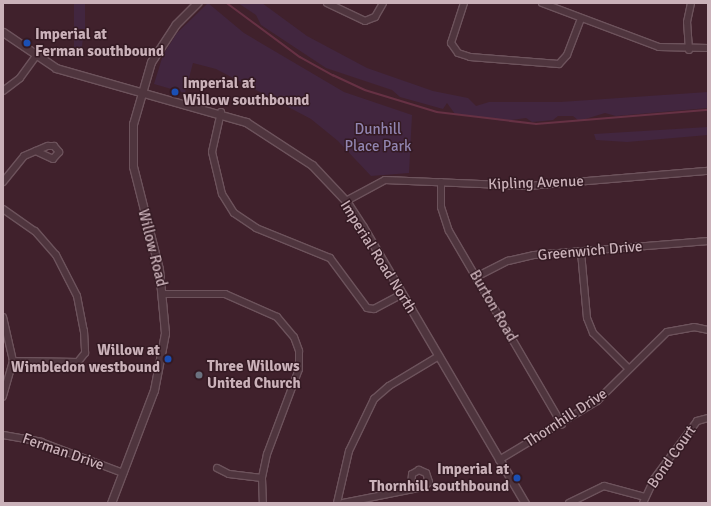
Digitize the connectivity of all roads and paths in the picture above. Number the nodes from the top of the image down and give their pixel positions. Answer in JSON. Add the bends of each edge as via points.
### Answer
{"nodes":[{"id":1,"x":197,"y":3,"type":"edge"},
{"id":2,"x":327,"y":3,"type":"edge"},
{"id":3,"x":383,"y":3,"type":"edge"},
{"id":4,"x":464,"y":3,"type":"edge"},
{"id":5,"x":542,"y":3,"type":"edge"},
{"id":6,"x":691,"y":3,"type":"edge"},
{"id":7,"x":581,"y":20,"type":"junction"},
{"id":8,"x":3,"y":32,"type":"edge"},
{"id":9,"x":708,"y":48,"type":"edge"},
{"id":10,"x":689,"y":50,"type":"junction"},
{"id":11,"x":35,"y":57,"type":"junction"},
{"id":12,"x":3,"y":91,"type":"edge"},
{"id":13,"x":140,"y":91,"type":"junction"},
{"id":14,"x":221,"y":112,"type":"junction"},
{"id":15,"x":36,"y":151,"type":"dead end"},
{"id":16,"x":708,"y":171,"type":"edge"},
{"id":17,"x":3,"y":182,"type":"edge"},
{"id":18,"x":441,"y":182,"type":"junction"},
{"id":19,"x":346,"y":201,"type":"junction"},
{"id":20,"x":3,"y":209,"type":"edge"},
{"id":21,"x":708,"y":241,"type":"edge"},
{"id":22,"x":581,"y":252,"type":"junction"},
{"id":23,"x":476,"y":277,"type":"junction"},
{"id":24,"x":164,"y":294,"type":"junction"},
{"id":25,"x":402,"y":294,"type":"junction"},
{"id":26,"x":3,"y":318,"type":"edge"},
{"id":27,"x":708,"y":330,"type":"edge"},
{"id":28,"x":438,"y":356,"type":"junction"},
{"id":29,"x":13,"y":361,"type":"junction"},
{"id":30,"x":628,"y":368,"type":"junction"},
{"id":31,"x":3,"y":397,"type":"edge"},
{"id":32,"x":708,"y":418,"type":"edge"},
{"id":33,"x":562,"y":424,"type":"junction"},
{"id":34,"x":3,"y":435,"type":"edge"},
{"id":35,"x":500,"y":460,"type":"junction"},
{"id":36,"x":217,"y":468,"type":"dead end"},
{"id":37,"x":123,"y":473,"type":"junction"},
{"id":38,"x":262,"y":478,"type":"junction"},
{"id":39,"x":411,"y":489,"type":"dead end"},
{"id":40,"x":644,"y":500,"type":"edge"},
{"id":41,"x":111,"y":503,"type":"edge"},
{"id":42,"x":263,"y":503,"type":"edge"},
{"id":43,"x":337,"y":503,"type":"edge"},
{"id":44,"x":344,"y":503,"type":"edge"},
{"id":45,"x":525,"y":503,"type":"edge"},
{"id":46,"x":569,"y":503,"type":"edge"}],
"edges":[{"from":1,"to":13,"type":"street","name":"Willow Road","via":[[160,45]]},
{"from":2,"to":3,"type":"street","via":[[366,21],[375,17]]},
{"from":4,"to":7,"type":"street","via":[[451,43],[458,53],[470,57],[559,64],[567,55]]},
{"from":5,"to":7,"type":"street"},
{"from":6,"to":10,"type":"street","via":[[687,22]]},
{"from":7,"to":10,"type":"street","via":[[659,47]]},
{"from":8,"to":11,"type":"street","name":"Imperial Road North"},
{"from":9,"to":10,"type":"street"},
{"from":11,"to":12,"type":"street","via":[[20,78]]},
{"from":11,"to":13,"type":"street","name":"Imperial Road North","via":[[67,72]]},
{"from":13,"to":14,"type":"street","name":"Imperial Road North"},
{"from":13,"to":24,"type":"street","name":"Willow Road","via":[[133,124],[133,166]]},
{"from":14,"to":19,"type":"street","name":"Imperial Road North","via":[[246,122],[290,147]]},
{"from":14,"to":25,"type":"street","via":[[212,152],[222,194],[234,213],[256,228],[330,258],[367,308],[374,309]]},
{"from":15,"to":17,"type":"street","via":[[19,160]]},
{"from":16,"to":18,"type":"street","name":"Kipling Avenue","via":[[528,186]]},
{"from":18,"to":19,"type":"street","name":"Kipling Avenue","via":[[385,180]]},
{"from":18,"to":23,"type":"street","name":"Burton Road","via":[[445,223]]},
{"from":19,"to":25,"type":"street","name":"Imperial Road North"},
{"from":20,"to":29,"type":"street","via":[[35,231],[56,255],[77,296],[84,331],[85,354],[78,362]]},
{"from":21,"to":22,"type":"street","name":"Greenwich Drive"},
{"from":22,"to":23,"type":"street","name":"Greenwich Drive","via":[[520,258]]},
{"from":22,"to":30,"type":"street","via":[[591,328],[609,353]]},
{"from":23,"to":33,"type":"street","name":"Burton Road"},
{"from":24,"to":37,"type":"street","name":"Willow Road","via":[[165,333],[160,371]]},
{"from":24,"to":38,"type":"street","via":[[210,291],[232,296],[278,317],[294,337],[298,369]]},
{"from":25,"to":28,"type":"street","name":"Imperial Road North"},
{"from":26,"to":29,"type":"street"},
{"from":27,"to":30,"type":"street","name":"Thornhill Drive","via":[[688,328],[667,332]]},
{"from":28,"to":35,"type":"street","name":"Imperial Road North"},
{"from":28,"to":43,"type":"street","via":[[389,386],[374,399],[349,451]]},
{"from":29,"to":31,"type":"street"},
{"from":30,"to":33,"type":"street","name":"Thornhill Drive","via":[[614,387]]},
{"from":32,"to":40,"type":"street","name":"Bond Court","via":[[697,421]]},
{"from":33,"to":35,"type":"street","name":"Thornhill Drive"},
{"from":34,"to":37,"type":"street","name":"Ferman Drive","via":[[41,442]]},
{"from":35,"to":45,"type":"street","name":"Imperial Road North"},
{"from":36,"to":38,"type":"street","via":[[229,474]]},
{"from":37,"to":41,"type":"street","name":"Willow Road"},
{"from":38,"to":42,"type":"street"},
{"from":39,"to":44,"type":"street"},
{"from":40,"to":46,"type":"street","via":[[604,486]]}]}
